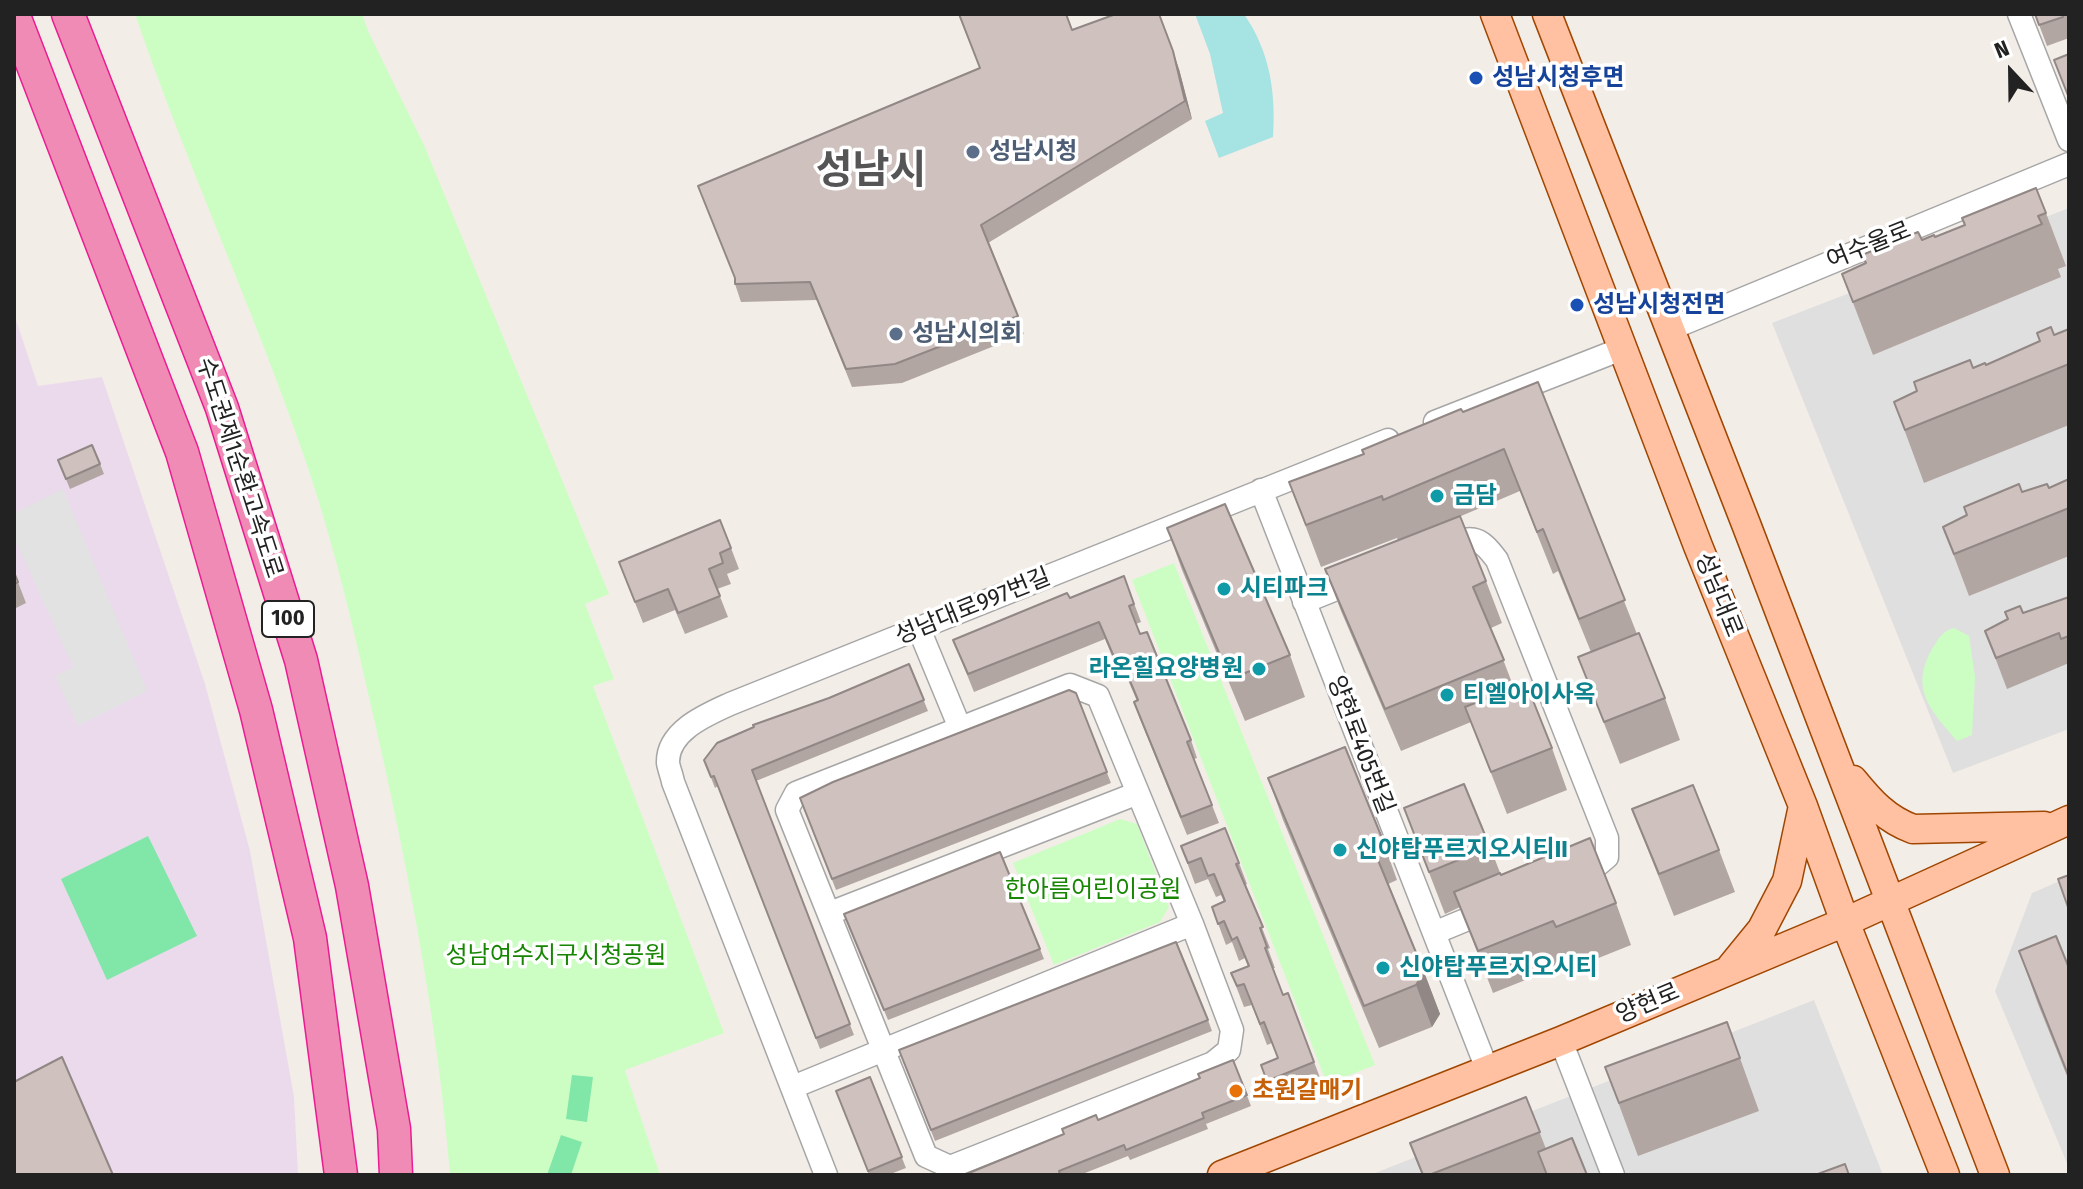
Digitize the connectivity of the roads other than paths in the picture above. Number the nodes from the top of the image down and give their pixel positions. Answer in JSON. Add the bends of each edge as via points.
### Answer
{"nodes":[{"id":1,"x":68,"y":14,"type":"edge"},
{"id":2,"x":1495,"y":14,"type":"edge"},
{"id":3,"x":1547,"y":14,"type":"edge"},
{"id":4,"x":2019,"y":14,"type":"edge"},
{"id":5,"x":14,"y":16,"type":"edge"},
{"id":6,"x":2069,"y":140,"type":"edge"},
{"id":7,"x":2069,"y":164,"type":"edge"},
{"id":8,"x":1670,"y":329,"type":"junction"},
{"id":9,"x":1624,"y":348,"type":"junction"},
{"id":10,"x":1261,"y":490,"type":"junction"},
{"id":11,"x":1422,"y":555,"type":"edge"},
{"id":12,"x":1378,"y":573,"type":"edge"},
{"id":13,"x":1304,"y":602,"type":"junction"},
{"id":14,"x":919,"y":629,"type":"junction"},
{"id":15,"x":960,"y":728,"type":"junction"},
{"id":16,"x":1836,"y":759,"type":"junction"},
{"id":17,"x":1138,"y":793,"type":"junction"},
{"id":18,"x":1803,"y":806,"type":"junction"},
{"id":19,"x":2063,"y":822,"type":"edge"},
{"id":20,"x":1551,"y":885,"type":"edge"},
{"id":21,"x":1507,"y":903,"type":"edge"},
{"id":22,"x":1891,"y":903,"type":"junction"},
{"id":23,"x":830,"y":913,"type":"junction"},
{"id":24,"x":1845,"y":922,"type":"junction"},
{"id":25,"x":1192,"y":924,"type":"junction"},
{"id":26,"x":1434,"y":933,"type":"junction"},
{"id":27,"x":1727,"y":971,"type":"junction"},
{"id":28,"x":1561,"y":1041,"type":"junction"},
{"id":29,"x":884,"y":1050,"type":"junction"},
{"id":30,"x":1487,"y":1069,"type":"junction"},
{"id":31,"x":793,"y":1087,"type":"junction"},
{"id":32,"x":341,"y":1175,"type":"edge"},
{"id":33,"x":396,"y":1175,"type":"edge"},
{"id":34,"x":826,"y":1175,"type":"edge"},
{"id":35,"x":1222,"y":1175,"type":"edge"},
{"id":36,"x":1613,"y":1175,"type":"edge"},
{"id":37,"x":1945,"y":1175,"type":"edge"},
{"id":38,"x":1995,"y":1175,"type":"edge"}],
"edges":[{"from":1,"to":33,"type":"highway","name":"수도권제1순환고속도로","number":"100","via":[[222,408],[301,660],[352,886],[394,1129]]},
{"from":2,"to":9,"type":"main road","name":"성남대로"},
{"from":3,"to":8,"type":"main road"},
{"from":4,"to":6,"type":"street","via":[[2049,65]]},
{"from":5,"to":32,"type":"highway","name":"수도권제1순환고속도로","number":"100","via":[[182,452],[256,710],[310,938]]},
{"from":7,"to":8,"type":"street","name":"여수울로"},
{"from":8,"to":16,"type":"main road"},
{"from":9,"to":10,"type":"street","name":"성남대로997번길"},
{"from":9,"to":18,"type":"main road","name":"성남대로"},
{"from":10,"to":13,"type":"street","name":"양현로405번길"},
{"from":10,"to":14,"type":"street","name":"성남대로997번길"},
{"from":11,"to":20,"type":"street","via":[[1466,538],[1484,542],[1497,560],[1565,729],[1607,838],[1607,857],[1594,868]]},
{"from":12,"to":13,"type":"street"},
{"from":13,"to":26,"type":"street","name":"양현로405번길"},
{"from":14,"to":15,"type":"street"},
{"from":14,"to":31,"type":"street","name":"성남대로997번길","via":[[718,709],[691,724],[672,747],[668,762],[673,782]]},
{"from":15,"to":17,"type":"street","via":[[1070,685],[1098,696]]},
{"from":15,"to":23,"type":"street","via":[[796,793],[787,810]]},
{"from":16,"to":19,"type":"main road","via":[[1877,810],[1913,829]]},
{"from":16,"to":22,"type":"main road"},
{"from":17,"to":23,"type":"street"},
{"from":17,"to":25,"type":"street"},
{"from":18,"to":24,"type":"main road","name":"성남대로"},
{"from":18,"to":27,"type":"main road","via":[[1778,902]]},
{"from":19,"to":22,"type":"main road","name":"양현로"},
{"from":21,"to":26,"type":"street"},
{"from":22,"to":24,"type":"main road","name":"양현로"},
{"from":22,"to":38,"type":"main road"},
{"from":23,"to":29,"type":"street"},
{"from":24,"to":27,"type":"main road","name":"양현로"},
{"from":24,"to":37,"type":"main road","name":"성남대로"},
{"from":25,"to":29,"type":"street"},
{"from":25,"to":29,"type":"street","via":[[1232,1030],[1229,1050],[1213,1063],[950,1167],[926,1156]]},
{"from":26,"to":30,"type":"street","name":"양현로405번길"},
{"from":27,"to":28,"type":"main road","name":"양현로"},
{"from":28,"to":30,"type":"main road","name":"양현로"},
{"from":28,"to":36,"type":"street"},
{"from":29,"to":31,"type":"street"},
{"from":30,"to":35,"type":"main road","name":"양현로"},
{"from":31,"to":34,"type":"street","name":"성남대로997번길"}]}
